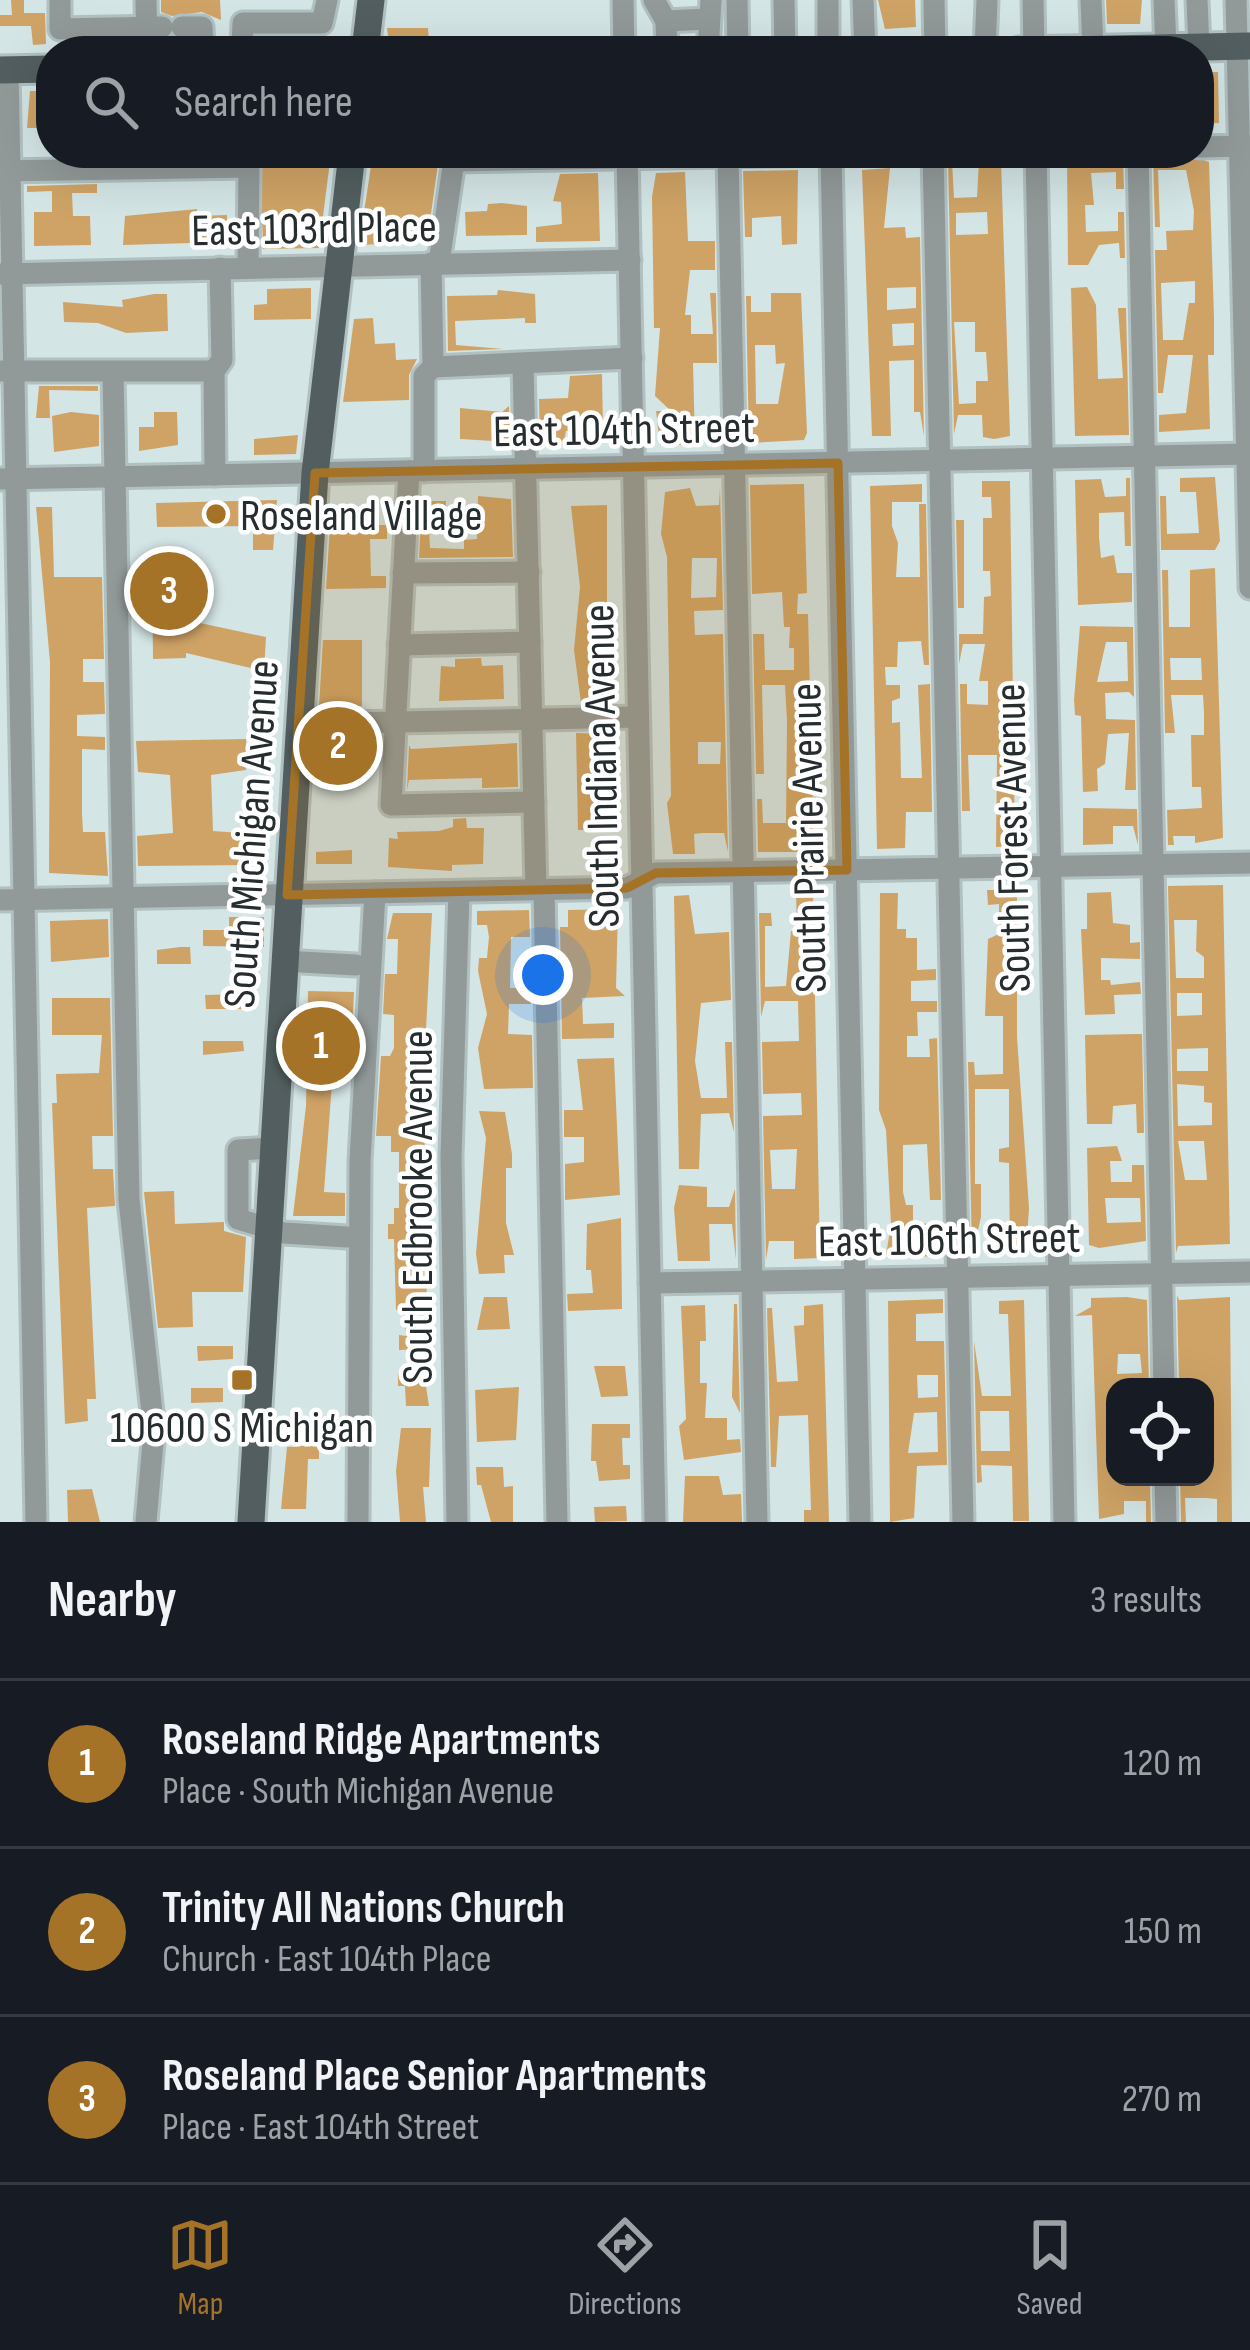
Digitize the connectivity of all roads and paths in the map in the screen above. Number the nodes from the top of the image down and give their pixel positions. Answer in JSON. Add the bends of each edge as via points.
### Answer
{"nodes":[{"id":1,"x":60,"y":0,"type":"edge"},
{"id":2,"x":146,"y":0,"type":"edge"},
{"id":3,"x":327,"y":0,"type":"edge"},
{"id":4,"x":371,"y":0,"type":"edge"},
{"id":5,"x":623,"y":0,"type":"edge"},
{"id":6,"x":654,"y":0,"type":"edge"},
{"id":7,"x":737,"y":0,"type":"edge"},
{"id":8,"x":784,"y":0,"type":"edge"},
{"id":9,"x":828,"y":0,"type":"edge"},
{"id":10,"x":863,"y":0,"type":"edge"},
{"id":11,"x":934,"y":0,"type":"edge"},
{"id":12,"x":987,"y":0,"type":"edge"},
{"id":13,"x":1033,"y":0,"type":"edge"},
{"id":14,"x":1090,"y":0,"type":"edge"},
{"id":15,"x":1164,"y":0,"type":"edge"},
{"id":16,"x":1198,"y":0,"type":"edge"},
{"id":17,"x":1236,"y":0,"type":"edge"},
{"id":18,"x":709,"y":10,"type":"edge"},
{"id":19,"x":666,"y":21,"type":"junction"},
{"id":20,"x":164,"y":27,"type":"junction"},
{"id":21,"x":158,"y":36,"type":"edge"},
{"id":22,"x":202,"y":36,"type":"edge"},
{"id":23,"x":243,"y":36,"type":"edge"},
{"id":24,"x":367,"y":36,"type":"edge"},
{"id":25,"x":624,"y":36,"type":"edge"},
{"id":26,"x":666,"y":36,"type":"edge"},
{"id":27,"x":738,"y":36,"type":"edge"},
{"id":28,"x":785,"y":36,"type":"edge"},
{"id":29,"x":828,"y":36,"type":"edge"},
{"id":30,"x":864,"y":36,"type":"edge"},
{"id":31,"x":935,"y":36,"type":"edge"},
{"id":32,"x":986,"y":36,"type":"edge"},
{"id":33,"x":1034,"y":36,"type":"edge"},
{"id":34,"x":1092,"y":36,"type":"edge"},
{"id":35,"x":1154,"y":36,"type":"edge"},
{"id":36,"x":1198,"y":36,"type":"edge"},
{"id":37,"x":1244,"y":46,"type":"edge"},
{"id":38,"x":1214,"y":47,"type":"edge"},
{"id":39,"x":36,"y":69,"type":"edge"},
{"id":40,"x":4,"y":70,"type":"edge"},
{"id":41,"x":1245,"y":146,"type":"edge"},
{"id":42,"x":1214,"y":147,"type":"edge"},
{"id":43,"x":188,"y":168,"type":"edge"},
{"id":44,"x":249,"y":168,"type":"edge"},
{"id":45,"x":350,"y":168,"type":"edge"},
{"id":46,"x":452,"y":168,"type":"edge"},
{"id":47,"x":627,"y":168,"type":"edge"},
{"id":48,"x":728,"y":168,"type":"edge"},
{"id":49,"x":831,"y":168,"type":"edge"},
{"id":50,"x":933,"y":168,"type":"edge"},
{"id":51,"x":1036,"y":168,"type":"edge"},
{"id":52,"x":1138,"y":168,"type":"edge"},
{"id":53,"x":4,"y":171,"type":"edge"},
{"id":54,"x":630,"y":260,"type":"junction"},
{"id":55,"x":435,"y":263,"type":"junction"},
{"id":56,"x":338,"y":265,"type":"junction"},
{"id":57,"x":248,"y":267,"type":"junction"},
{"id":58,"x":220,"y":268,"type":"junction"},
{"id":59,"x":5,"y":274,"type":"edge"},
{"id":60,"x":632,"y":358,"type":"junction"},
{"id":61,"x":524,"y":366,"type":"junction"},
{"id":62,"x":433,"y":368,"type":"junction"},
{"id":63,"x":6,"y":371,"type":"edge"},
{"id":64,"x":214,"y":371,"type":"junction"},
{"id":65,"x":113,"y":372,"type":"junction"},
{"id":66,"x":1249,"y":454,"type":"edge"},
{"id":67,"x":1144,"y":456,"type":"junction"},
{"id":68,"x":1041,"y":458,"type":"junction"},
{"id":69,"x":939,"y":461,"type":"junction"},
{"id":70,"x":838,"y":463,"type":"junction"},
{"id":71,"x":735,"y":465,"type":"junction"},
{"id":72,"x":635,"y":467,"type":"junction"},
{"id":73,"x":526,"y":469,"type":"junction"},
{"id":74,"x":417,"y":471,"type":"junction"},
{"id":75,"x":315,"y":473,"type":"junction"},
{"id":76,"x":215,"y":475,"type":"junction"},
{"id":77,"x":114,"y":477,"type":"junction"},
{"id":78,"x":7,"y":479,"type":"edge"},
{"id":79,"x":529,"y":572,"type":"junction"},
{"id":80,"x":403,"y":574,"type":"junction"},
{"id":81,"x":1250,"y":587,"type":"edge"},
{"id":82,"x":530,"y":642,"type":"junction"},
{"id":83,"x":399,"y":645,"type":"junction"},
{"id":84,"x":638,"y":717,"type":"junction"},
{"id":85,"x":532,"y":719,"type":"junction"},
{"id":86,"x":394,"y":722,"type":"junction"},
{"id":87,"x":299,"y":724,"type":"junction"},
{"id":88,"x":534,"y":802,"type":"junction"},
{"id":89,"x":1250,"y":862,"type":"edge"},
{"id":90,"x":1151,"y":865,"type":"junction"},
{"id":91,"x":1051,"y":866,"type":"junction"},
{"id":92,"x":949,"y":868,"type":"junction"},
{"id":93,"x":847,"y":870,"type":"junction"},
{"id":94,"x":743,"y":872,"type":"junction"},
{"id":95,"x":640,"y":881,"type":"junction"},
{"id":96,"x":540,"y":890,"type":"junction"},
{"id":97,"x":459,"y":892,"type":"junction"},
{"id":98,"x":375,"y":893,"type":"junction"},
{"id":99,"x":287,"y":895,"type":"junction"},
{"id":100,"x":124,"y":898,"type":"junction"},
{"id":101,"x":0,"y":900,"type":"edge"},
{"id":102,"x":24,"y":900,"type":"junction"},
{"id":103,"x":284,"y":961,"type":"junction"},
{"id":104,"x":356,"y":965,"type":"dead end"},
{"id":105,"x":268,"y":1230,"type":"junction"},
{"id":106,"x":347,"y":1237,"type":"dead end"},
{"id":107,"x":1250,"y":1272,"type":"edge"},
{"id":108,"x":1162,"y":1274,"type":"junction"},
{"id":109,"x":1060,"y":1275,"type":"junction"},
{"id":110,"x":956,"y":1277,"type":"junction"},
{"id":111,"x":855,"y":1279,"type":"junction"},
{"id":112,"x":753,"y":1281,"type":"junction"},
{"id":113,"x":650,"y":1283,"type":"junction"},
{"id":114,"x":1163,"y":1378,"type":"edge"},
{"id":115,"x":1165,"y":1486,"type":"edge"},
{"id":116,"x":36,"y":1522,"type":"edge"},
{"id":117,"x":146,"y":1522,"type":"edge"},
{"id":118,"x":251,"y":1522,"type":"edge"},
{"id":119,"x":358,"y":1522,"type":"edge"},
{"id":120,"x":457,"y":1522,"type":"edge"},
{"id":121,"x":557,"y":1522,"type":"edge"},
{"id":122,"x":655,"y":1522,"type":"edge"},
{"id":123,"x":757,"y":1522,"type":"edge"},
{"id":124,"x":860,"y":1522,"type":"edge"},
{"id":125,"x":963,"y":1522,"type":"edge"},
{"id":126,"x":1064,"y":1522,"type":"edge"},
{"id":127,"x":1166,"y":1522,"type":"edge"}],
"edges":[{"from":1,"to":20,"type":"street","via":[[61,29]]},
{"from":2,"to":20,"type":"street"},
{"from":3,"to":23,"type":"street","via":[[322,23],[243,23]]},
{"from":4,"to":24,"type":"main road"},
{"from":5,"to":25,"type":"street"},
{"from":6,"to":19,"type":"street"},
{"from":7,"to":27,"type":"street"},
{"from":8,"to":28,"type":"street"},
{"from":9,"to":29,"type":"street"},
{"from":10,"to":30,"type":"street"},
{"from":11,"to":31,"type":"street"},
{"from":12,"to":32,"type":"street"},
{"from":13,"to":33,"type":"street"},
{"from":14,"to":34,"type":"street"},
{"from":15,"to":35,"type":"street"},
{"from":16,"to":36,"type":"street"},
{"from":17,"to":37,"type":"street"},
{"from":18,"to":19,"type":"street"},
{"from":19,"to":26,"type":"street"},
{"from":20,"to":21,"type":"street"},
{"from":20,"to":22,"type":"street","via":[[202,27]]},
{"from":37,"to":38,"type":"main road"},
{"from":37,"to":41,"type":"street"},
{"from":39,"to":40,"type":"main road"},
{"from":40,"to":53,"type":"street"},
{"from":41,"to":42,"type":"street"},
{"from":41,"to":66,"type":"street"},
{"from":43,"to":53,"type":"street"},
{"from":44,"to":57,"type":"street"},
{"from":45,"to":56,"type":"main road","name":"South Michigan Avenue"},
{"from":46,"to":55,"type":"street"},
{"from":47,"to":54,"type":"street","name":"South Indiana Avenue"},
{"from":48,"to":71,"type":"street"},
{"from":49,"to":70,"type":"street","name":"South Prairie Avenue"},
{"from":50,"to":69,"type":"street"},
{"from":51,"to":68,"type":"street","name":"South Forest Avenue"},
{"from":52,"to":67,"type":"street"},
{"from":53,"to":59,"type":"street"},
{"from":54,"to":55,"type":"street","name":"East 103rd Place"},
{"from":54,"to":60,"type":"street","name":"South Indiana Avenue"},
{"from":55,"to":56,"type":"street","name":"East 103rd Place"},
{"from":55,"to":62,"type":"street"},
{"from":56,"to":57,"type":"street","name":"East 103rd Place"},
{"from":56,"to":75,"type":"main road","name":"South Michigan Avenue"},
{"from":57,"to":58,"type":"street","name":"East 103rd Place"},
{"from":58,"to":59,"type":"street","name":"East 103rd Place"},
{"from":58,"to":64,"type":"street","via":[[222,359]]},
{"from":59,"to":63,"type":"street"},
{"from":60,"to":61,"type":"street"},
{"from":60,"to":72,"type":"street","name":"South Indiana Avenue"},
{"from":61,"to":62,"type":"street"},
{"from":61,"to":73,"type":"street"},
{"from":62,"to":74,"type":"street","via":[[424,376]]},
{"from":63,"to":65,"type":"street"},
{"from":63,"to":78,"type":"street"},
{"from":64,"to":65,"type":"street"},
{"from":64,"to":76,"type":"street"},
{"from":65,"to":77,"type":"street"},
{"from":66,"to":67,"type":"street","name":"East 104th Street"},
{"from":66,"to":81,"type":"street"},
{"from":67,"to":68,"type":"street","name":"East 104th Street"},
{"from":67,"to":90,"type":"street"},
{"from":68,"to":69,"type":"street","name":"East 104th Street"},
{"from":68,"to":91,"type":"street","name":"South Forest Avenue"},
{"from":69,"to":70,"type":"street","name":"East 104th Street"},
{"from":69,"to":92,"type":"street"},
{"from":70,"to":71,"type":"street","name":"East 104th Street"},
{"from":70,"to":93,"type":"street","name":"South Prairie Avenue"},
{"from":71,"to":72,"type":"street","name":"East 104th Street"},
{"from":71,"to":94,"type":"street"},
{"from":72,"to":73,"type":"street","name":"East 104th Street"},
{"from":72,"to":84,"type":"street","name":"South Indiana Avenue"},
{"from":73,"to":74,"type":"street","name":"East 104th Street"},
{"from":73,"to":79,"type":"street"},
{"from":74,"to":75,"type":"street","name":"East 104th Street"},
{"from":74,"to":80,"type":"street"},
{"from":75,"to":76,"type":"street","name":"East 104th Street"},
{"from":75,"to":87,"type":"main road","name":"South Michigan Avenue"},
{"from":76,"to":77,"type":"street","name":"East 104th Street"},
{"from":77,"to":78,"type":"street","name":"East 104th Street"},
{"from":77,"to":100,"type":"street"},
{"from":78,"to":102,"type":"street"},
{"from":79,"to":80,"type":"street"},
{"from":79,"to":82,"type":"street"},
{"from":80,"to":83,"type":"street"},
{"from":82,"to":83,"type":"street"},
{"from":82,"to":85,"type":"street"},
{"from":83,"to":86,"type":"street"},
{"from":84,"to":85,"type":"street"},
{"from":84,"to":95,"type":"street","name":"South Indiana Avenue"},
{"from":85,"to":86,"type":"street"},
{"from":85,"to":88,"type":"street"},
{"from":86,"to":87,"type":"street"},
{"from":86,"to":88,"type":"street","via":[[391,805]]},
{"from":87,"to":99,"type":"main road","name":"South Michigan Avenue"},
{"from":88,"to":96,"type":"street"},
{"from":89,"to":90,"type":"street"},
{"from":90,"to":91,"type":"street"},
{"from":90,"to":108,"type":"street"},
{"from":91,"to":92,"type":"street"},
{"from":91,"to":109,"type":"street","name":"South Forest Avenue"},
{"from":92,"to":93,"type":"street"},
{"from":92,"to":110,"type":"street"},
{"from":93,"to":94,"type":"street"},
{"from":93,"to":111,"type":"street","name":"South Prairie Avenue"},
{"from":94,"to":95,"type":"street","via":[[656,873]]},
{"from":94,"to":112,"type":"street"},
{"from":95,"to":96,"type":"street"},
{"from":95,"to":113,"type":"street","name":"South Indiana Avenue"},
{"from":96,"to":97,"type":"street"},
{"from":96,"to":121,"type":"street"},
{"from":97,"to":98,"type":"street"},
{"from":97,"to":120,"type":"street","name":"South Edbrooke Avenue","via":[[452,1157]]},
{"from":98,"to":99,"type":"street"},
{"from":98,"to":119,"type":"street","via":[[360,1161]]},
{"from":99,"to":100,"type":"street"},
{"from":99,"to":103,"type":"main road","name":"South Michigan Avenue"},
{"from":100,"to":102,"type":"street"},
{"from":100,"to":117,"type":"street","via":[[129,1200],[154,1431]]},
{"from":101,"to":102,"type":"street"},
{"from":102,"to":116,"type":"street"},
{"from":103,"to":104,"type":"street"},
{"from":103,"to":105,"type":"main road","name":"South Michigan Avenue"},
{"from":105,"to":106,"type":"street"},
{"from":105,"to":118,"type":"main road","name":"South Michigan Avenue"},
{"from":107,"to":108,"type":"street","name":"East 106th Street"},
{"from":108,"to":109,"type":"street","name":"East 106th Street"},
{"from":108,"to":114,"type":"street"},
{"from":109,"to":110,"type":"street","name":"East 106th Street"},
{"from":109,"to":126,"type":"street","name":"South Forest Avenue"},
{"from":110,"to":111,"type":"street","name":"East 106th Street"},
{"from":110,"to":125,"type":"street"},
{"from":111,"to":112,"type":"street","name":"East 106th Street"},
{"from":111,"to":124,"type":"street","name":"South Prairie Avenue"},
{"from":112,"to":113,"type":"street","name":"East 106th Street"},
{"from":112,"to":123,"type":"street"},
{"from":113,"to":122,"type":"street","name":"South Indiana Avenue"},
{"from":115,"to":127,"type":"street"}]}
